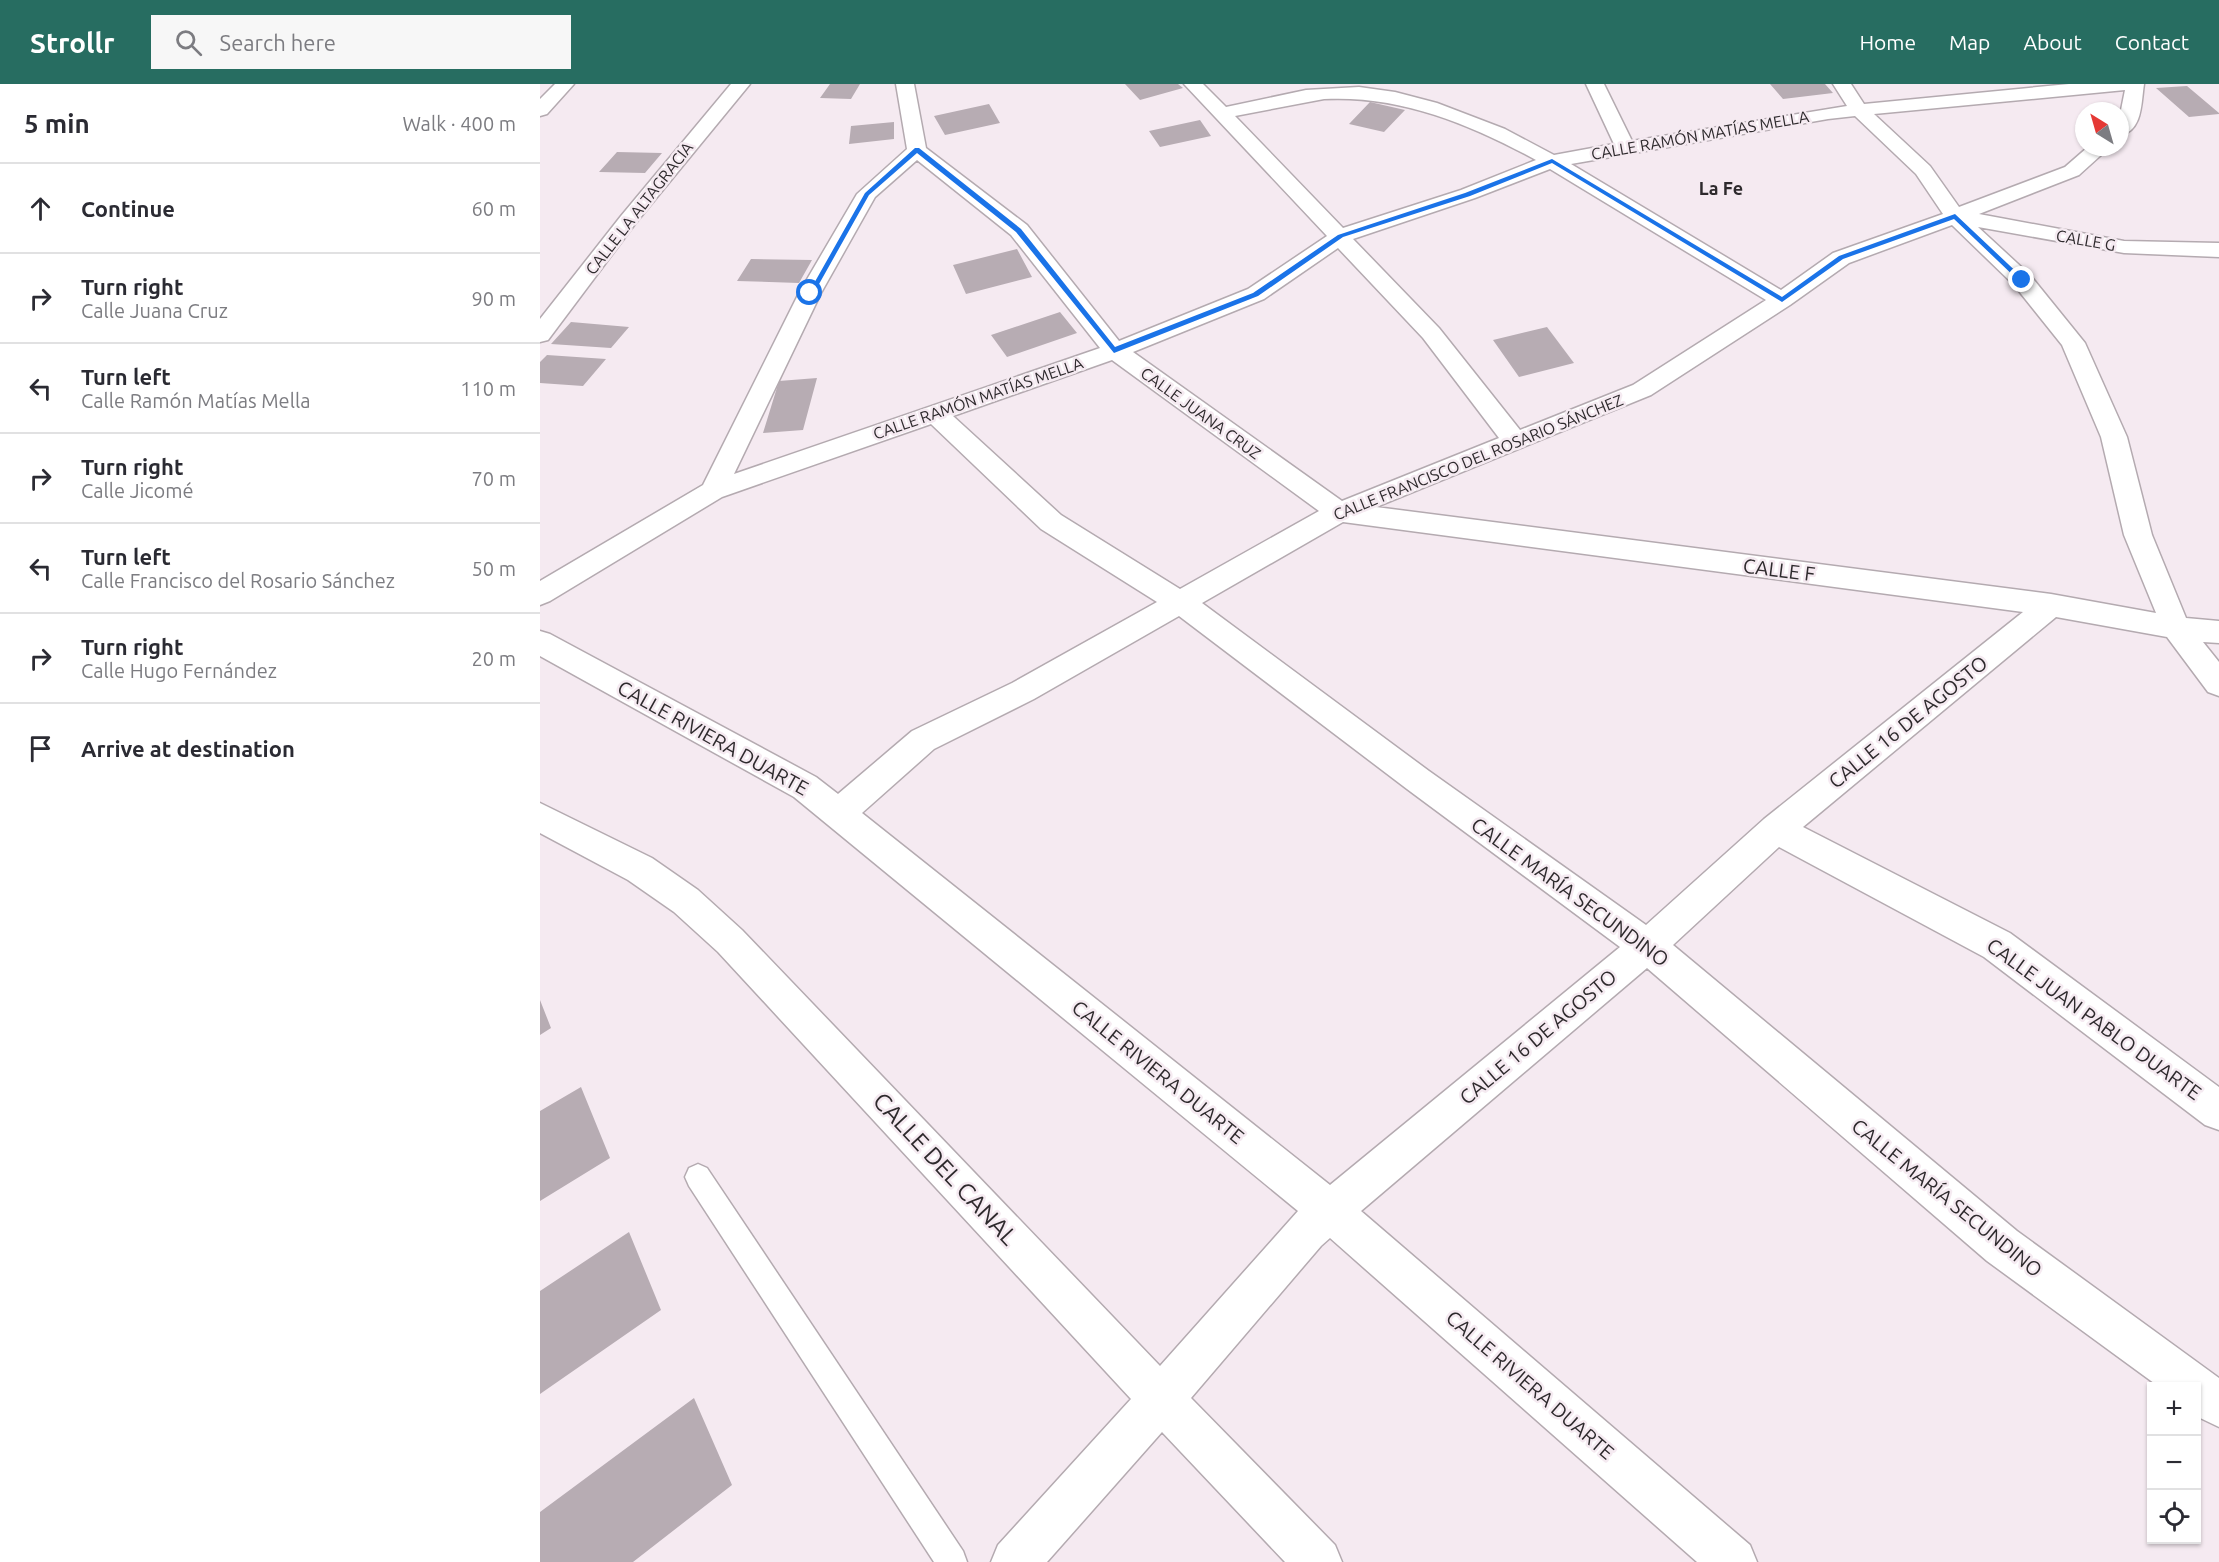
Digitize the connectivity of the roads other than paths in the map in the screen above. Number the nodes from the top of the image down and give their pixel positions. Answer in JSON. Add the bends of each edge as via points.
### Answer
{"nodes":[{"id":1,"x":566,"y":84,"type":"edge"},
{"id":2,"x":741,"y":84,"type":"edge"},
{"id":3,"x":905,"y":84,"type":"edge"},
{"id":4,"x":1193,"y":84,"type":"edge"},
{"id":5,"x":1595,"y":84,"type":"edge"},
{"id":6,"x":1842,"y":84,"type":"edge"},
{"id":7,"x":2126,"y":84,"type":"edge"},
{"id":8,"x":2135,"y":84,"type":"edge"},
{"id":9,"x":540,"y":110,"type":"edge"},
{"id":10,"x":1859,"y":110,"type":"junction"},
{"id":11,"x":1220,"y":114,"type":"junction"},
{"id":12,"x":2129,"y":117,"type":"edge"},
{"id":13,"x":1626,"y":148,"type":"junction"},
{"id":14,"x":917,"y":150,"type":"junction"},
{"id":15,"x":2090,"y":156,"type":"edge"},
{"id":16,"x":1552,"y":160,"type":"junction"},
{"id":17,"x":1955,"y":216,"type":"junction"},
{"id":18,"x":1341,"y":236,"type":"junction"},
{"id":19,"x":2219,"y":250,"type":"edge"},
{"id":20,"x":1782,"y":300,"type":"junction"},
{"id":21,"x":540,"y":335,"type":"edge"},
{"id":22,"x":1114,"y":350,"type":"junction"},
{"id":23,"x":935,"y":413,"type":"junction"},
{"id":24,"x":1515,"y":441,"type":"junction"},
{"id":25,"x":713,"y":491,"type":"junction"},
{"id":26,"x":1339,"y":512,"type":"junction"},
{"id":27,"x":540,"y":594,"type":"edge"},
{"id":28,"x":1180,"y":602,"type":"junction"},
{"id":29,"x":2052,"y":605,"type":"junction"},
{"id":30,"x":2176,"y":628,"type":"junction"},
{"id":31,"x":2219,"y":632,"type":"edge"},
{"id":32,"x":540,"y":642,"type":"edge"},
{"id":33,"x":2219,"y":684,"type":"edge"},
{"id":34,"x":838,"y":814,"type":"junction"},
{"id":35,"x":540,"y":817,"type":"edge"},
{"id":36,"x":1776,"y":829,"type":"junction"},
{"id":37,"x":1647,"y":946,"type":"junction"},
{"id":38,"x":2219,"y":1111,"type":"edge"},
{"id":39,"x":698,"y":1177,"type":"dead end"},
{"id":40,"x":1318,"y":1221,"type":"junction"},
{"id":41,"x":2188,"y":1382,"type":"edge"},
{"id":42,"x":1171,"y":1386,"type":"junction"},
{"id":43,"x":2201,"y":1392,"type":"edge"},
{"id":44,"x":2219,"y":1405,"type":"edge"},
{"id":45,"x":952,"y":1562,"type":"edge"},
{"id":46,"x":1015,"y":1562,"type":"edge"},
{"id":47,"x":1318,"y":1562,"type":"edge"},
{"id":48,"x":1733,"y":1562,"type":"edge"}],
"edges":[{"from":1,"to":9,"type":"street"},
{"from":2,"to":21,"type":"street","name":"CALLE LA ALTAGRACIA"},
{"from":3,"to":14,"type":"street"},
{"from":4,"to":11,"type":"street"},
{"from":5,"to":13,"type":"street"},
{"from":6,"to":10,"type":"street"},
{"from":7,"to":10,"type":"street","name":"CALLE RAMÓN MATÍAS MELLA"},
{"from":8,"to":12,"type":"street"},
{"from":10,"to":13,"type":"street","name":"CALLE RAMÓN MATÍAS MELLA"},
{"from":10,"to":17,"type":"street","via":[[1923,170]]},
{"from":11,"to":16,"type":"street","via":[[1299,96],[1358,93],[1402,100],[1484,125]]},
{"from":11,"to":18,"type":"street"},
{"from":13,"to":16,"type":"street","name":"CALLE RAMÓN MATÍAS MELLA"},
{"from":14,"to":22,"type":"street","name":"CALLE JUANA CRUZ","via":[[1018,230]]},
{"from":14,"to":25,"type":"street","via":[[867,194],[810,293]]},
{"from":15,"to":17,"type":"street","name":"CALLE FRANCISCO DEL ROSARIO SÁNCHEZ","via":[[2072,171]]},
{"from":16,"to":18,"type":"street","name":"CALLE RAMÓN MATÍAS MELLA","via":[[1467,194]]},
{"from":16,"to":20,"type":"street"},
{"from":17,"to":19,"type":"street","name":"CALLE G","via":[[2124,247]]},
{"from":17,"to":20,"type":"street","name":"CALLE FRANCISCO DEL ROSARIO SÁNCHEZ","via":[[1841,258]]},
{"from":17,"to":30,"type":"street","via":[[2022,280],[2073,343],[2114,437],[2138,535]]},
{"from":18,"to":22,"type":"street","name":"CALLE RAMÓN MATÍAS MELLA","via":[[1256,294]]},
{"from":18,"to":24,"type":"street","via":[[1431,333]]},
{"from":20,"to":24,"type":"street","name":"CALLE FRANCISCO DEL ROSARIO SÁNCHEZ","via":[[1642,390]]},
{"from":22,"to":23,"type":"street","name":"CALLE RAMÓN MATÍAS MELLA"},
{"from":22,"to":26,"type":"street","name":"CALLE JUANA CRUZ"},
{"from":23,"to":25,"type":"street","name":"CALLE RAMÓN MATÍAS MELLA"},
{"from":23,"to":28,"type":"street","name":"CALLE MARÍA SECUNDINO","via":[[1051,522]]},
{"from":24,"to":26,"type":"street","name":"CALLE FRANCISCO DEL ROSARIO SÁNCHEZ"},
{"from":25,"to":27,"type":"street","name":"CALLE RAMÓN MATÍAS MELLA"},
{"from":26,"to":28,"type":"street","name":"CALLE FRANCISCO DEL ROSARIO SÁNCHEZ"},
{"from":26,"to":29,"type":"street","name":"CALLE F"},
{"from":28,"to":34,"type":"street","name":"CALLE FRANCISCO DEL ROSARIO SÁNCHEZ","via":[[1023,691],[923,740]]},
{"from":28,"to":37,"type":"street","name":"CALLE MARÍA SECUNDINO"},
{"from":29,"to":30,"type":"street","name":"CALLE F"},
{"from":29,"to":36,"type":"street","name":"CALLE 16 DE AGOSTO"},
{"from":30,"to":31,"type":"street","name":"CALLE F"},
{"from":30,"to":33,"type":"street"},
{"from":32,"to":34,"type":"street","name":"CALLE RIVIERA DUARTE","via":[[805,787]]},
{"from":34,"to":40,"type":"street","name":"CALLE RIVIERA DUARTE"},
{"from":35,"to":42,"type":"street","name":"CALLE DEL CANAL","via":[[640,869],[686,901]]},
{"from":36,"to":37,"type":"street","name":"CALLE 16 DE AGOSTO"},
{"from":36,"to":38,"type":"street","name":"CALLE JUAN PABLO DUARTE","via":[[1997,945]]},
{"from":37,"to":40,"type":"street","name":"CALLE 16 DE AGOSTO"},
{"from":37,"to":41,"type":"street","name":"CALLE MARÍA SECUNDINO","via":[[2002,1246]]},
{"from":39,"to":45,"type":"lane"},
{"from":40,"to":42,"type":"street","name":"CALLE 16 DE AGOSTO"},
{"from":40,"to":48,"type":"street","name":"CALLE RIVIERA DUARTE"},
{"from":42,"to":46,"type":"street","name":"CALLE 16 DE AGOSTO"},
{"from":42,"to":47,"type":"street","name":"CALLE DEL CANAL"},
{"from":43,"to":44,"type":"street","name":"CALLE MARÍA SECUNDINO"}]}
